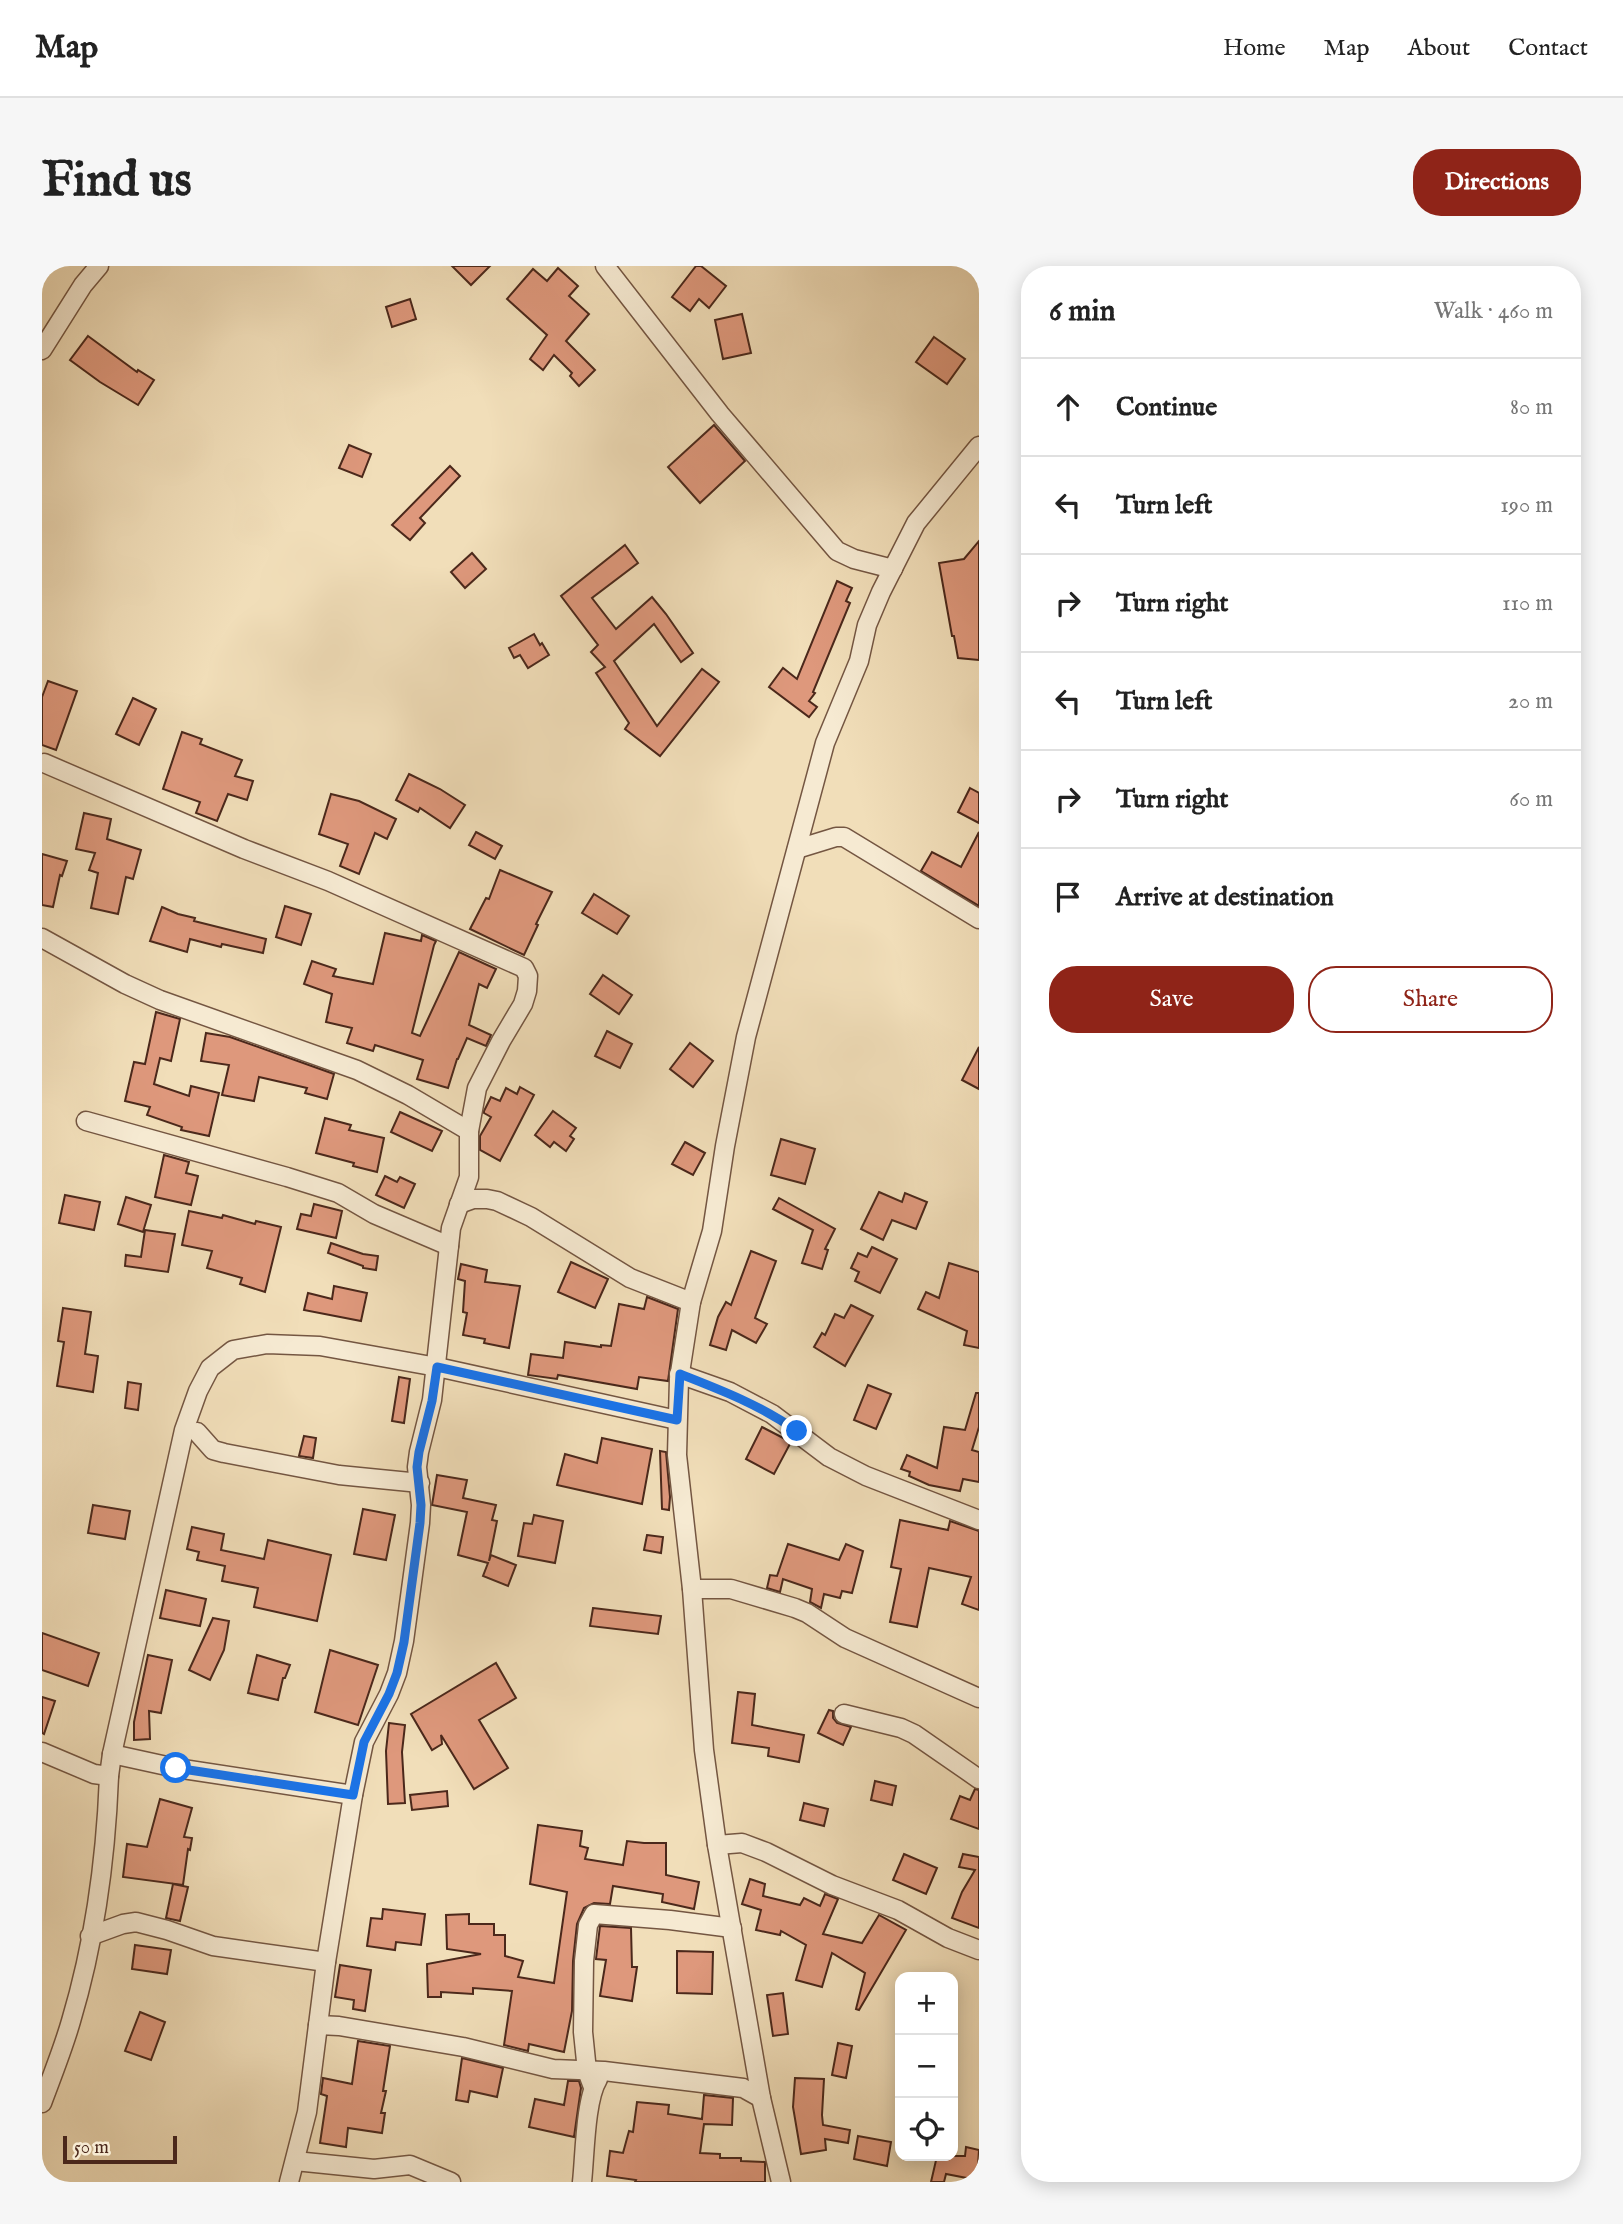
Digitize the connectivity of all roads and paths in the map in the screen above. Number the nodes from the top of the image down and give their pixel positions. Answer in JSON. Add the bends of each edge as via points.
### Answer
{"nodes":[{"id":1,"x":99,"y":266,"type":"edge"},
{"id":2,"x":605,"y":266,"type":"edge"},
{"id":3,"x":42,"y":350,"type":"edge"},
{"id":4,"x":979,"y":446,"type":"edge"},
{"id":5,"x":893,"y":569,"type":"junction"},
{"id":6,"x":44,"y":763,"type":"dead end"},
{"id":7,"x":797,"y":849,"type":"junction"},
{"id":8,"x":979,"y":919,"type":"edge"},
{"id":9,"x":42,"y":939,"type":"edge"},
{"id":10,"x":86,"y":1121,"type":"dead end"},
{"id":11,"x":469,"y":1131,"type":"junction"},
{"id":12,"x":469,"y":1177,"type":"junction"},
{"id":13,"x":487,"y":1199,"type":"junction"},
{"id":14,"x":459,"y":1204,"type":"junction"},
{"id":15,"x":449,"y":1247,"type":"junction"},
{"id":16,"x":699,"y":1273,"type":"junction"},
{"id":17,"x":662,"y":1289,"type":"junction"},
{"id":18,"x":691,"y":1302,"type":"junction"},
{"id":19,"x":437,"y":1367,"type":"junction"},
{"id":20,"x":680,"y":1374,"type":"junction"},
{"id":21,"x":677,"y":1420,"type":"junction"},
{"id":22,"x":197,"y":1432,"type":"dead end"},
{"id":23,"x":419,"y":1483,"type":"junction"},
{"id":24,"x":979,"y":1520,"type":"edge"},
{"id":25,"x":692,"y":1589,"type":"junction"},
{"id":26,"x":979,"y":1698,"type":"edge"},
{"id":27,"x":844,"y":1714,"type":"dead end"},
{"id":28,"x":42,"y":1752,"type":"edge"},
{"id":29,"x":112,"y":1754,"type":"junction"},
{"id":30,"x":109,"y":1776,"type":"junction"},
{"id":31,"x":979,"y":1779,"type":"edge"},
{"id":32,"x":353,"y":1795,"type":"junction"},
{"id":33,"x":717,"y":1845,"type":"junction"},
{"id":34,"x":96,"y":1902,"type":"junction"},
{"id":35,"x":123,"y":1924,"type":"junction"},
{"id":36,"x":732,"y":1928,"type":"junction"},
{"id":37,"x":90,"y":1936,"type":"junction"},
{"id":38,"x":979,"y":1950,"type":"edge"},
{"id":39,"x":326,"y":1962,"type":"junction"},
{"id":40,"x":318,"y":2025,"type":"junction"},
{"id":41,"x":758,"y":2070,"type":"junction"},
{"id":42,"x":595,"y":2076,"type":"junction"},
{"id":43,"x":743,"y":2088,"type":"junction"},
{"id":44,"x":761,"y":2098,"type":"junction"},
{"id":45,"x":42,"y":2103,"type":"edge"},
{"id":46,"x":295,"y":2161,"type":"junction"},
{"id":47,"x":289,"y":2182,"type":"edge"},
{"id":48,"x":451,"y":2182,"type":"edge"},
{"id":49,"x":582,"y":2182,"type":"edge"},
{"id":50,"x":781,"y":2182,"type":"edge"}],
"edges":[{"from":1,"to":3,"type":"street"},
{"from":2,"to":5,"type":"street","via":[[720,414],[837,551]]},
{"from":4,"to":5,"type":"street","via":[[916,523]]},
{"from":5,"to":7,"type":"street","via":[[867,625],[859,661],[824,743]]},
{"from":6,"to":11,"type":"street","via":[[524,968],[528,976],[523,1004],[477,1088]]},
{"from":7,"to":8,"type":"street","via":[[844,837]]},
{"from":7,"to":16,"type":"street","via":[[746,1037],[712,1231]]},
{"from":9,"to":11,"type":"street","via":[[160,1000],[357,1070]]},
{"from":10,"to":15,"type":"street","via":[[338,1193]]},
{"from":11,"to":12,"type":"street"},
{"from":12,"to":13,"type":"street"},
{"from":12,"to":14,"type":"street"},
{"from":13,"to":14,"type":"street"},
{"from":13,"to":17,"type":"street","via":[[531,1217],[629,1278]]},
{"from":14,"to":15,"type":"street"},
{"from":15,"to":19,"type":"street"},
{"from":16,"to":17,"type":"street"},
{"from":16,"to":18,"type":"street"},
{"from":17,"to":18,"type":"street"},
{"from":18,"to":20,"type":"street"},
{"from":19,"to":21,"type":"street"},
{"from":19,"to":23,"type":"street","via":[[419,1452]]},
{"from":19,"to":29,"type":"street","via":[[320,1346],[267,1344],[233,1350],[210,1368],[184,1430]]},
{"from":20,"to":21,"type":"street"},
{"from":20,"to":24,"type":"street","via":[[772,1414],[829,1457],[866,1476]]},
{"from":21,"to":25,"type":"street"},
{"from":22,"to":23,"type":"street","via":[[223,1454],[339,1475]]},
{"from":23,"to":32,"type":"street","via":[[420,1523],[402,1649],[389,1694],[364,1742]]},
{"from":25,"to":26,"type":"street","via":[[730,1589],[795,1608],[845,1638]]},
{"from":25,"to":33,"type":"street","via":[[704,1750]]},
{"from":27,"to":31,"type":"street","via":[[914,1734]]},
{"from":28,"to":30,"type":"street"},
{"from":29,"to":30,"type":"street"},
{"from":29,"to":32,"type":"street"},
{"from":30,"to":34,"type":"street","via":[[106,1843]]},
{"from":32,"to":39,"type":"street"},
{"from":33,"to":36,"type":"street"},
{"from":33,"to":38,"type":"street","via":[[742,1843],[766,1852]]},
{"from":34,"to":35,"type":"street"},
{"from":34,"to":37,"type":"street"},
{"from":35,"to":37,"type":"street"},
{"from":35,"to":39,"type":"street","via":[[147,1924],[213,1946]]},
{"from":36,"to":41,"type":"street"},
{"from":36,"to":42,"type":"street","via":[[594,1914],[588,1924],[584,1961],[583,2032]]},
{"from":37,"to":45,"type":"street","via":[[71,2020]]},
{"from":39,"to":40,"type":"street"},
{"from":40,"to":42,"type":"street","via":[[463,2047]]},
{"from":40,"to":46,"type":"street","via":[[307,2112]]},
{"from":41,"to":43,"type":"street"},
{"from":41,"to":44,"type":"street"},
{"from":42,"to":43,"type":"street"},
{"from":42,"to":49,"type":"street"},
{"from":43,"to":44,"type":"street"},
{"from":44,"to":50,"type":"street"},
{"from":46,"to":47,"type":"street"},
{"from":46,"to":48,"type":"street","via":[[374,2169],[410,2165]]}]}
